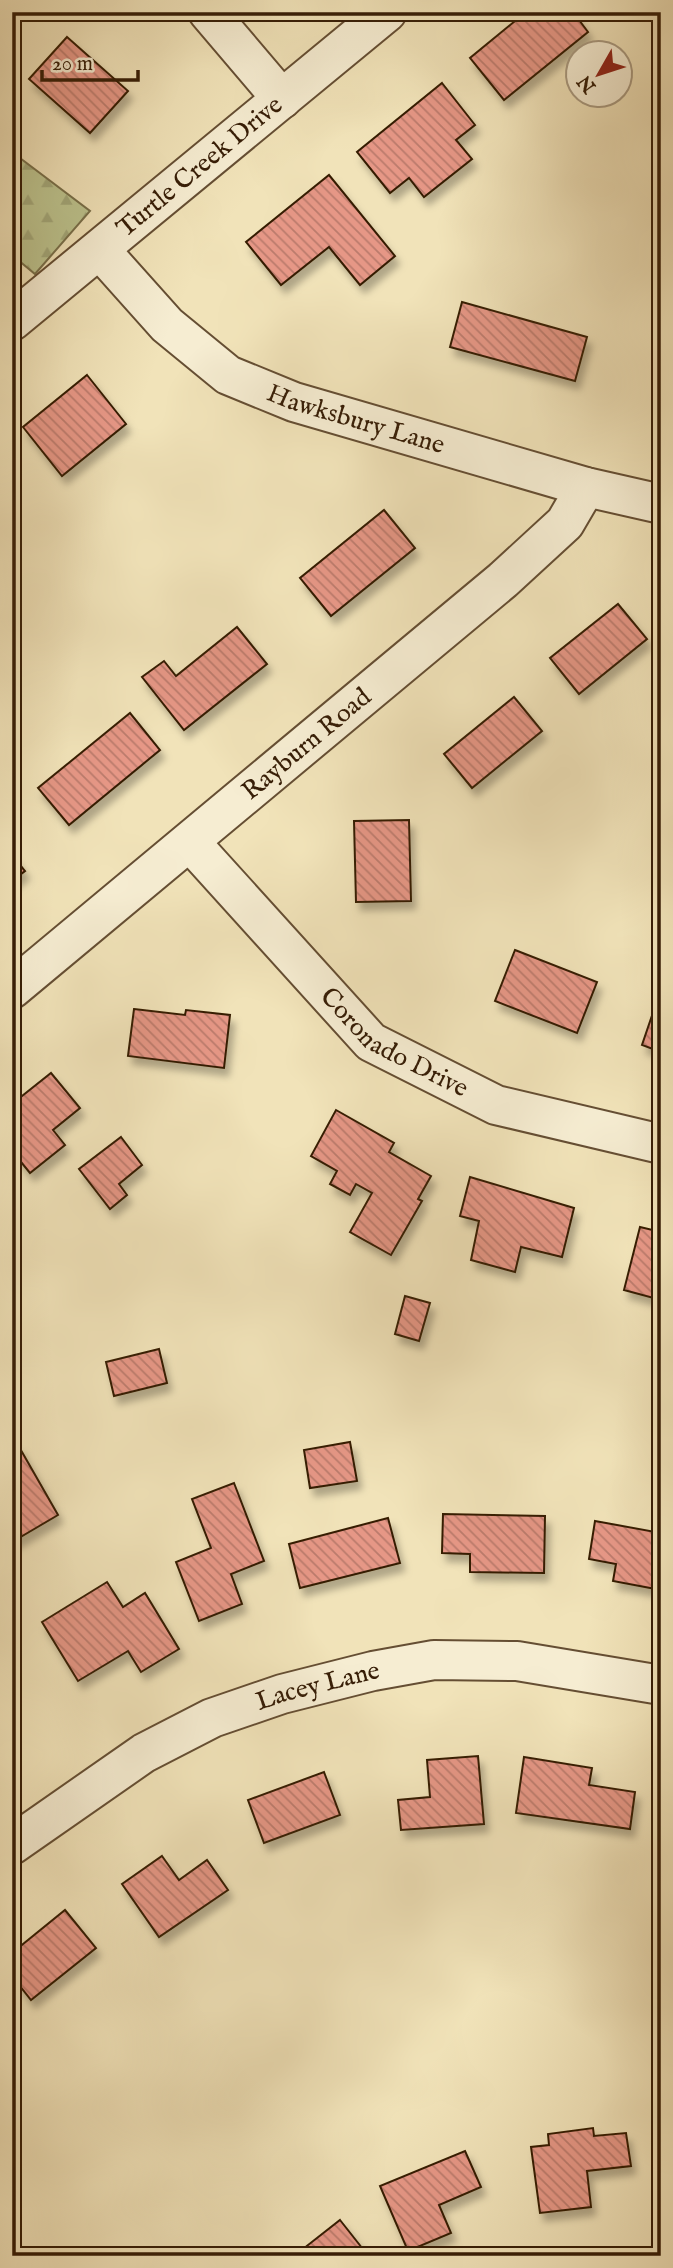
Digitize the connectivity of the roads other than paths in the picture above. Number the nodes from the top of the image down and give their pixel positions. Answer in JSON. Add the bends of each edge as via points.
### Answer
{"nodes":[{"id":1,"x":208,"y":12,"type":"edge"},
{"id":2,"x":387,"y":12,"type":"edge"},
{"id":3,"x":282,"y":99,"type":"junction"},
{"id":4,"x":100,"y":250,"type":"junction"},
{"id":5,"x":12,"y":321,"type":"edge"},
{"id":6,"x":586,"y":487,"type":"junction"},
{"id":7,"x":661,"y":504,"type":"edge"},
{"id":8,"x":190,"y":842,"type":"junction"},
{"id":9,"x":12,"y":989,"type":"edge"},
{"id":10,"x":661,"y":1144,"type":"edge"},
{"id":11,"x":661,"y":1685,"type":"edge"},
{"id":12,"x":12,"y":1845,"type":"edge"}],
"edges":[{"from":1,"to":3,"type":"street"},
{"from":2,"to":3,"type":"street","name":"Turtle Creek Drive"},
{"from":3,"to":4,"type":"street","name":"Turtle Creek Drive"},
{"from":4,"to":5,"type":"street","name":"Turtle Creek Drive"},
{"from":4,"to":6,"type":"street","name":"Hawksbury Lane","via":[[167,326],[228,375],[294,402]]},
{"from":6,"to":7,"type":"street","name":"Hawksbury Lane"},
{"from":6,"to":8,"type":"street","name":"Rayburn Road","via":[[565,523],[503,580]]},
{"from":8,"to":9,"type":"street","name":"Rayburn Road"},
{"from":8,"to":10,"type":"street","name":"Coronado Drive","via":[[371,1042],[496,1105]]},
{"from":11,"to":12,"type":"street","name":"Lacey Lane","via":[[517,1661],[434,1660],[373,1671],[212,1718],[144,1753]]}]}
